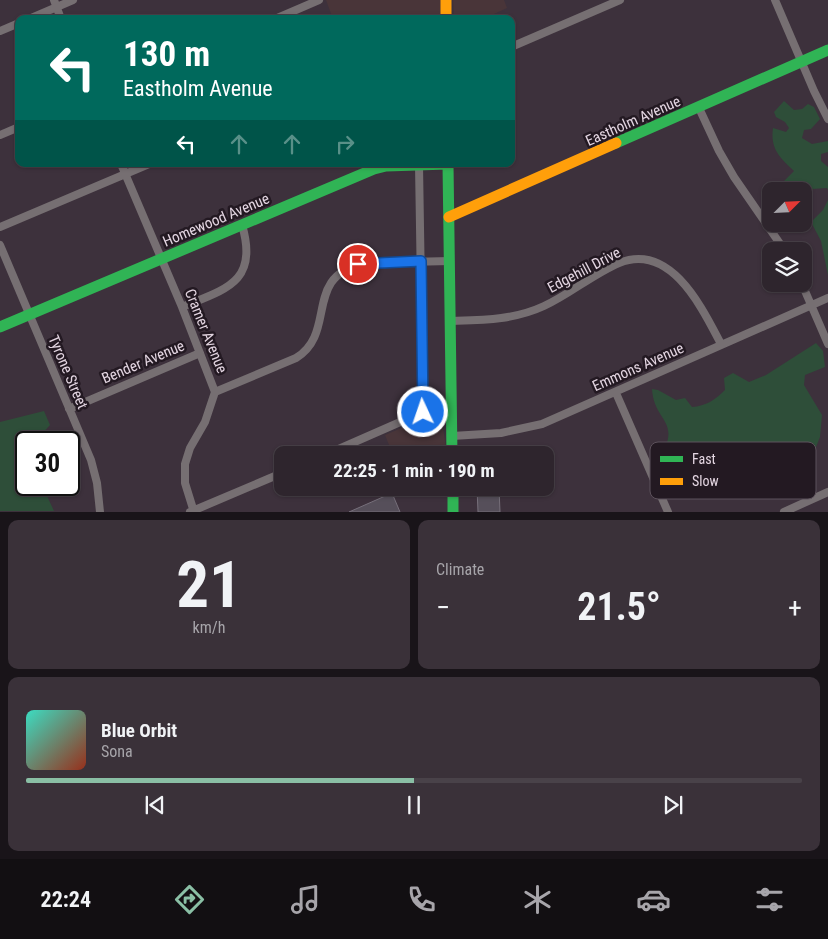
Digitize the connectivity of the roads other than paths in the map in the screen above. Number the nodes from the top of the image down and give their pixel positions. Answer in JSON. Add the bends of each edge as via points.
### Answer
{"nodes":[{"id":1,"x":73,"y":0,"type":"edge"},
{"id":2,"x":319,"y":0,"type":"edge"},
{"id":3,"x":446,"y":0,"type":"edge"},
{"id":4,"x":620,"y":0,"type":"edge"},
{"id":5,"x":775,"y":0,"type":"edge"},
{"id":6,"x":55,"y":4,"type":"edge"},
{"id":7,"x":36,"y":15,"type":"edge"},
{"id":8,"x":284,"y":15,"type":"edge"},
{"id":9,"x":446,"y":15,"type":"edge"},
{"id":10,"x":15,"y":25,"type":"edge"},
{"id":11,"x":0,"y":31,"type":"edge"},
{"id":12,"x":515,"y":45,"type":"edge"},
{"id":13,"x":828,"y":50,"type":"edge"},
{"id":14,"x":801,"y":62,"type":"junction"},
{"id":15,"x":699,"y":108,"type":"junction"},
{"id":16,"x":828,"y":119,"type":"edge"},
{"id":17,"x":15,"y":129,"type":"edge"},
{"id":18,"x":0,"y":135,"type":"edge"},
{"id":19,"x":122,"y":167,"type":"edge"},
{"id":20,"x":142,"y":167,"type":"edge"},
{"id":21,"x":382,"y":167,"type":"edge"},
{"id":22,"x":419,"y":167,"type":"edge"},
{"id":23,"x":448,"y":167,"type":"edge"},
{"id":24,"x":126,"y":174,"type":"junction"},
{"id":25,"x":449,"y":217,"type":"junction"},
{"id":26,"x":242,"y":225,"type":"junction"},
{"id":27,"x":0,"y":227,"type":"edge"},
{"id":28,"x":779,"y":242,"type":"edge"},
{"id":29,"x":0,"y":246,"type":"edge"},
{"id":30,"x":161,"y":259,"type":"junction"},
{"id":31,"x":421,"y":261,"type":"junction"},
{"id":32,"x":450,"y":261,"type":"junction"},
{"id":33,"x":805,"y":292,"type":"edge"},
{"id":34,"x":828,"y":298,"type":"edge"},
{"id":35,"x":811,"y":305,"type":"junction"},
{"id":36,"x":182,"y":307,"type":"junction"},
{"id":37,"x":29,"y":315,"type":"junction"},
{"id":38,"x":451,"y":321,"type":"junction"},
{"id":39,"x":0,"y":327,"type":"edge"},
{"id":40,"x":721,"y":344,"type":"junction"},
{"id":41,"x":828,"y":344,"type":"edge"},
{"id":42,"x":200,"y":353,"type":"junction"},
{"id":43,"x":215,"y":392,"type":"junction"},
{"id":44,"x":616,"y":393,"type":"junction"},
{"id":45,"x":451,"y":406,"type":"junction"},
{"id":46,"x":69,"y":409,"type":"junction"},
{"id":47,"x":423,"y":412,"type":"junction"},
{"id":48,"x":452,"y":436,"type":"junction"},
{"id":49,"x":346,"y":446,"type":"edge"},
{"id":50,"x":452,"y":446,"type":"edge"},
{"id":51,"x":650,"y":471,"type":"edge"},
{"id":52,"x":274,"y":476,"type":"edge"},
{"id":53,"x":828,"y":492,"type":"edge"},
{"id":54,"x":453,"y":496,"type":"edge"},
{"id":55,"x":816,"y":497,"type":"edge"},
{"id":56,"x":662,"y":499,"type":"edge"},
{"id":57,"x":813,"y":499,"type":"edge"},
{"id":58,"x":192,"y":511,"type":"edge"},
{"id":59,"x":100,"y":512,"type":"edge"},
{"id":60,"x":453,"y":512,"type":"edge"},
{"id":61,"x":668,"y":512,"type":"edge"},
{"id":62,"x":784,"y":512,"type":"edge"}],
"edges":[{"from":1,"to":6,"type":"street"},
{"from":2,"to":8,"type":"street"},
{"from":3,"to":9,"type":"street"},
{"from":4,"to":12,"type":"street"},
{"from":5,"to":14,"type":"street"},
{"from":6,"to":7,"type":"street"},
{"from":10,"to":11,"type":"street"},
{"from":13,"to":14,"type":"street","name":"Eastholm Avenue"},
{"from":14,"to":15,"type":"street","name":"Eastholm Avenue"},
{"from":14,"to":16,"type":"street"},
{"from":15,"to":25,"type":"street","name":"Eastholm Avenue"},
{"from":15,"to":28,"type":"street","via":[[734,177]]},
{"from":17,"to":18,"type":"street"},
{"from":19,"to":24,"type":"street","name":"Cramer Avenue"},
{"from":20,"to":24,"type":"street"},
{"from":21,"to":26,"type":"street","name":"Homewood Avenue"},
{"from":22,"to":31,"type":"street"},
{"from":23,"to":25,"type":"street"},
{"from":24,"to":27,"type":"street"},
{"from":24,"to":30,"type":"street","name":"Cramer Avenue"},
{"from":25,"to":32,"type":"street"},
{"from":26,"to":30,"type":"street","name":"Homewood Avenue"},
{"from":26,"to":36,"type":"street","via":[[248,252],[237,280]]},
{"from":29,"to":37,"type":"street","name":"Tyrone Street"},
{"from":30,"to":36,"type":"street","name":"Cramer Avenue"},
{"from":30,"to":37,"type":"street","name":"Homewood Avenue"},
{"from":31,"to":32,"type":"street"},
{"from":31,"to":43,"type":"street","via":[[364,263],[342,272],[324,296],[318,330],[306,351]]},
{"from":31,"to":47,"type":"street"},
{"from":32,"to":38,"type":"street"},
{"from":33,"to":35,"type":"street"},
{"from":34,"to":35,"type":"street","name":"Emmons Avenue"},
{"from":35,"to":40,"type":"street","name":"Emmons Avenue"},
{"from":35,"to":41,"type":"street"},
{"from":36,"to":42,"type":"street","name":"Cramer Avenue"},
{"from":37,"to":39,"type":"street","name":"Homewood Avenue"},
{"from":37,"to":46,"type":"street","name":"Tyrone Street"},
{"from":38,"to":40,"type":"street","name":"Edgehill Drive","via":[[503,319],[532,311],[620,263],[643,259],[674,273],[700,306]]},
{"from":38,"to":45,"type":"street"},
{"from":40,"to":44,"type":"street","name":"Emmons Avenue"},
{"from":42,"to":43,"type":"street","name":"Cramer Avenue"},
{"from":42,"to":46,"type":"street","name":"Bender Avenue"},
{"from":43,"to":58,"type":"street","name":"Cramer Avenue","via":[[185,464],[185,483]]},
{"from":44,"to":48,"type":"street","name":"Emmons Avenue","via":[[530,427],[501,433]]},
{"from":44,"to":51,"type":"street"},
{"from":45,"to":47,"type":"street"},
{"from":45,"to":48,"type":"street"},
{"from":46,"to":59,"type":"street","name":"Tyrone Street","via":[[95,471]]},
{"from":47,"to":49,"type":"street"},
{"from":48,"to":50,"type":"street"},
{"from":52,"to":58,"type":"street"},
{"from":53,"to":55,"type":"street"},
{"from":54,"to":60,"type":"street"},
{"from":56,"to":61,"type":"street"},
{"from":57,"to":62,"type":"street"}]}
